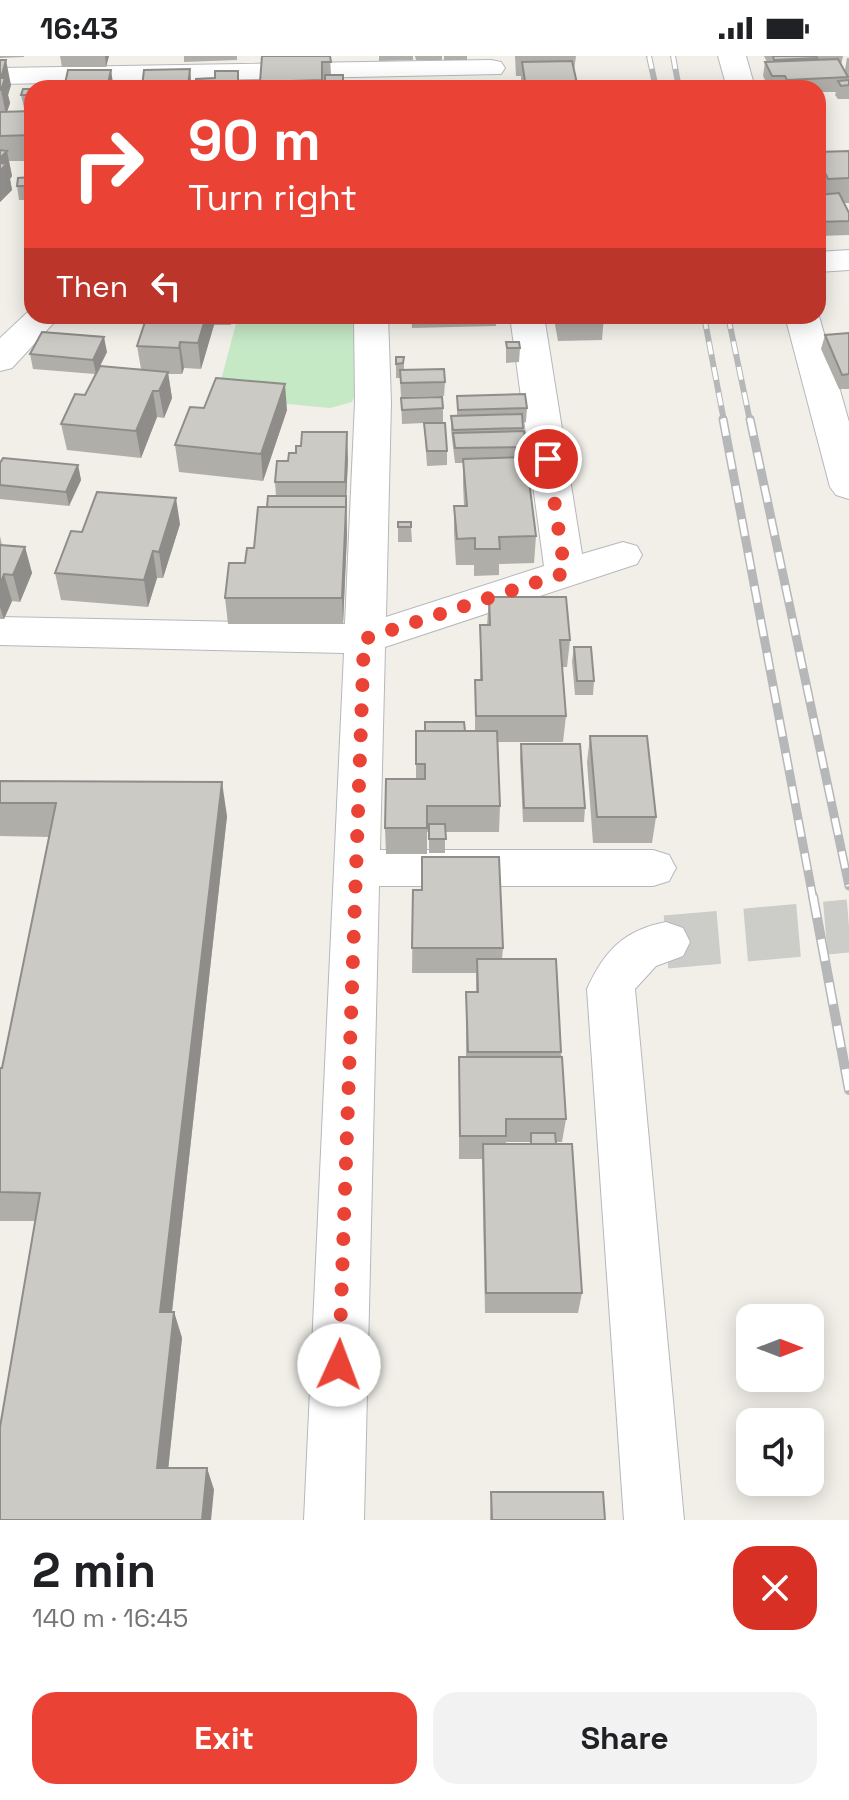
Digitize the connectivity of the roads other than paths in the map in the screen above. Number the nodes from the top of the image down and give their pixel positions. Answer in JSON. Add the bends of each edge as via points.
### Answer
{"nodes":[{"id":1,"x":732,"y":56,"type":"edge"},
{"id":2,"x":362,"y":71,"type":"edge"},
{"id":3,"x":491,"y":71,"type":"edge"},
{"id":4,"x":136,"y":73,"type":"edge"},
{"id":5,"x":0,"y":76,"type":"edge"},
{"id":6,"x":739,"y":80,"type":"edge"},
{"id":7,"x":849,"y":260,"type":"edge"},
{"id":8,"x":826,"y":261,"type":"edge"},
{"id":9,"x":33,"y":324,"type":"edge"},
{"id":10,"x":371,"y":324,"type":"edge"},
{"id":11,"x":528,"y":324,"type":"edge"},
{"id":12,"x":804,"y":324,"type":"edge"},
{"id":13,"x":6,"y":346,"type":"edge"},
{"id":14,"x":849,"y":487,"type":"edge"},
{"id":15,"x":623,"y":555,"type":"dead end"},
{"id":16,"x":565,"y":573,"type":"junction"},
{"id":17,"x":0,"y":631,"type":"edge"},
{"id":18,"x":364,"y":639,"type":"junction"},
{"id":19,"x":356,"y":868,"type":"junction"},
{"id":20,"x":653,"y":868,"type":"dead end"},
{"id":21,"x":666,"y":942,"type":"tunnel mouth"},
{"id":22,"x":334,"y":1520,"type":"edge"},
{"id":23,"x":654,"y":1520,"type":"edge"}],
"edges":[{"from":1,"to":6,"type":"street"},
{"from":2,"to":3,"type":"street"},
{"from":2,"to":4,"type":"street"},
{"from":4,"to":5,"type":"street"},
{"from":7,"to":8,"type":"street"},
{"from":9,"to":13,"type":"street"},
{"from":10,"to":18,"type":"street"},
{"from":11,"to":16,"type":"street"},
{"from":12,"to":14,"type":"street"},
{"from":15,"to":16,"type":"street"},
{"from":16,"to":18,"type":"street"},
{"from":17,"to":18,"type":"street"},
{"from":18,"to":19,"type":"street"},
{"from":19,"to":20,"type":"street"},
{"from":19,"to":22,"type":"street"},
{"from":21,"to":23,"type":"street","via":[[636,953],[619,969],[611,989]]}]}
